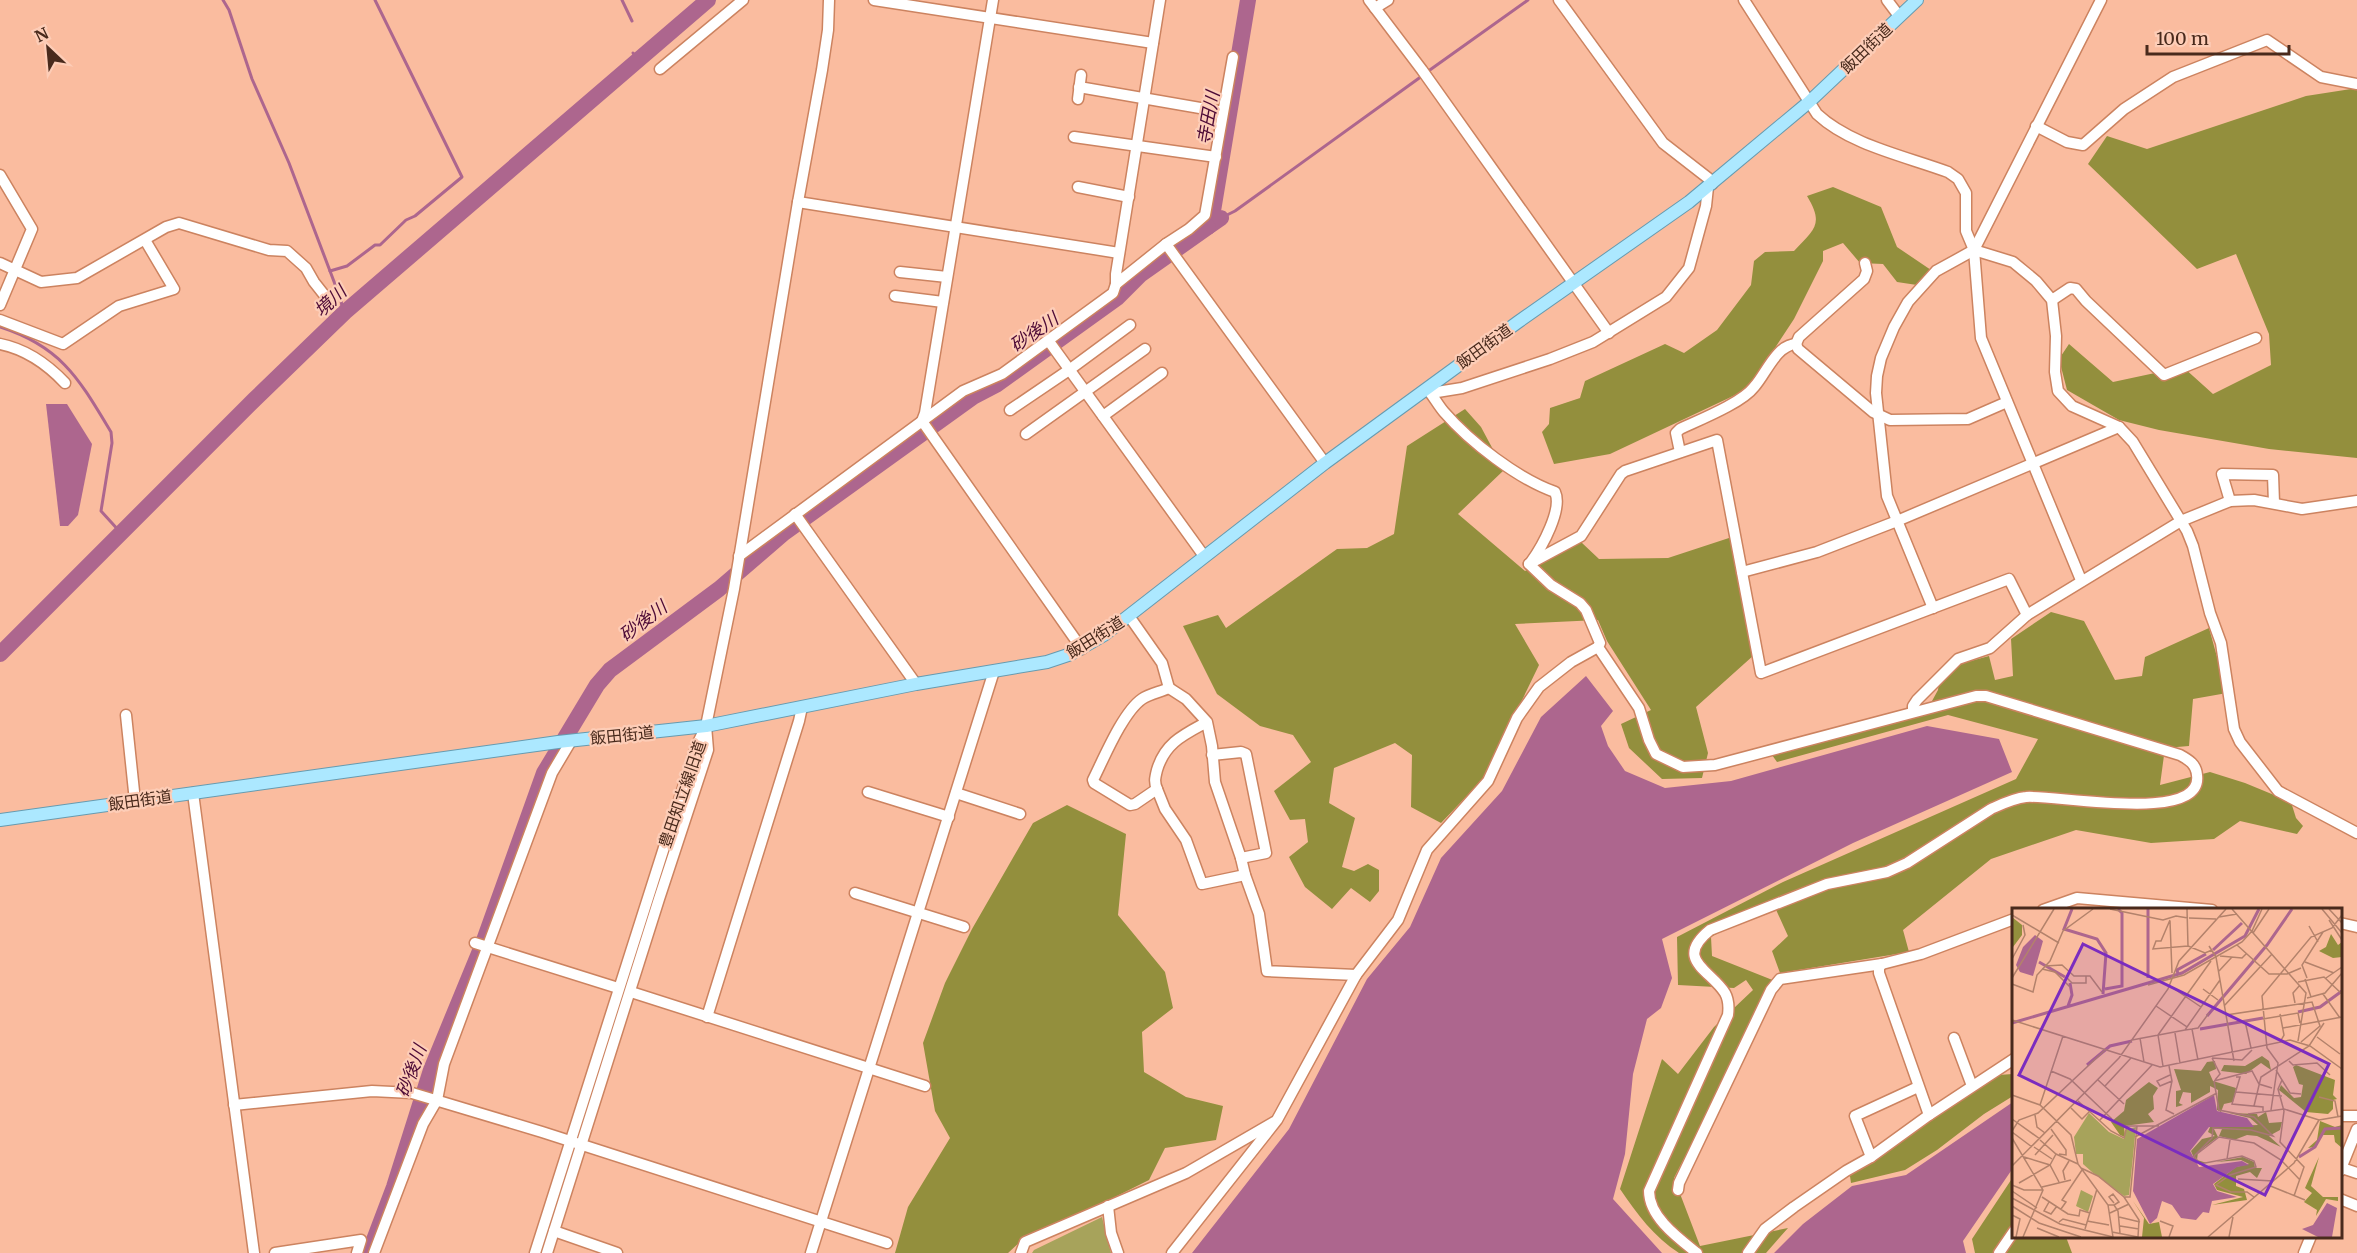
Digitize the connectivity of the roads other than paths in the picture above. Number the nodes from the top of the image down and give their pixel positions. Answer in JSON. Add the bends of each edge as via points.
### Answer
{"nodes":[{"id":1,"x":743,"y":0,"type":"edge"},
{"id":2,"x":829,"y":0,"type":"edge"},
{"id":3,"x":874,"y":0,"type":"edge"},
{"id":4,"x":993,"y":0,"type":"edge"},
{"id":5,"x":1160,"y":0,"type":"edge"},
{"id":6,"x":1388,"y":0,"type":"edge"},
{"id":7,"x":1559,"y":0,"type":"edge"},
{"id":8,"x":1744,"y":0,"type":"edge"},
{"id":9,"x":1887,"y":0,"type":"edge"},
{"id":10,"x":1917,"y":0,"type":"edge"},
{"id":11,"x":2101,"y":0,"type":"edge"},
{"id":12,"x":1372,"y":4,"type":"edge"},
{"id":13,"x":1899,"y":16,"type":"junction"},
{"id":14,"x":989,"y":19,"type":"junction"},
{"id":15,"x":1152,"y":42,"type":"junction"},
{"id":16,"x":1233,"y":57,"type":"dead end"},
{"id":17,"x":660,"y":69,"type":"dead end"},
{"id":18,"x":2357,"y":84,"type":"edge"},
{"id":19,"x":1079,"y":87,"type":"dead end"},
{"id":20,"x":1144,"y":99,"type":"junction"},
{"id":21,"x":1809,"y":102,"type":"junction"},
{"id":22,"x":1223,"y":112,"type":"junction"},
{"id":23,"x":2036,"y":126,"type":"junction"},
{"id":24,"x":1074,"y":136,"type":"dead end"},
{"id":25,"x":1135,"y":147,"type":"junction"},
{"id":26,"x":1216,"y":157,"type":"junction"},
{"id":27,"x":0,"y":175,"type":"edge"},
{"id":28,"x":1710,"y":186,"type":"junction"},
{"id":29,"x":1078,"y":187,"type":"dead end"},
{"id":30,"x":1129,"y":196,"type":"junction"},
{"id":31,"x":798,"y":202,"type":"junction"},
{"id":32,"x":955,"y":227,"type":"junction"},
{"id":33,"x":145,"y":240,"type":"junction"},
{"id":34,"x":1168,"y":246,"type":"junction"},
{"id":35,"x":1974,"y":250,"type":"junction"},
{"id":36,"x":1119,"y":253,"type":"junction"},
{"id":37,"x":0,"y":263,"type":"edge"},
{"id":38,"x":1865,"y":263,"type":"dead end"},
{"id":39,"x":15,"y":270,"type":"junction"},
{"id":40,"x":900,"y":272,"type":"dead end"},
{"id":41,"x":947,"y":277,"type":"junction"},
{"id":42,"x":1116,"y":284,"type":"junction"},
{"id":43,"x":1572,"y":284,"type":"junction"},
{"id":44,"x":895,"y":296,"type":"dead end"},
{"id":45,"x":2052,"y":300,"type":"junction"},
{"id":46,"x":329,"y":301,"type":"dead end"},
{"id":47,"x":943,"y":302,"type":"junction"},
{"id":48,"x":0,"y":305,"type":"edge"},
{"id":49,"x":0,"y":320,"type":"edge"},
{"id":50,"x":1130,"y":325,"type":"dead end"},
{"id":51,"x":1609,"y":333,"type":"junction"},
{"id":52,"x":2256,"y":338,"type":"dead end"},
{"id":53,"x":1049,"y":341,"type":"junction"},
{"id":54,"x":0,"y":344,"type":"edge"},
{"id":55,"x":1796,"y":344,"type":"junction"},
{"id":56,"x":1145,"y":349,"type":"dead end"},
{"id":57,"x":1070,"y":370,"type":"junction"},
{"id":58,"x":1162,"y":373,"type":"dead end"},
{"id":59,"x":65,"y":383,"type":"dead end"},
{"id":60,"x":1084,"y":391,"type":"junction"},
{"id":61,"x":1428,"y":391,"type":"junction"},
{"id":62,"x":2007,"y":402,"type":"junction"},
{"id":63,"x":1010,"y":410,"type":"dead end"},
{"id":64,"x":1103,"y":416,"type":"junction"},
{"id":65,"x":1880,"y":417,"type":"junction"},
{"id":66,"x":923,"y":422,"type":"junction"},
{"id":67,"x":2119,"y":427,"type":"junction"},
{"id":68,"x":1026,"y":434,"type":"dead end"},
{"id":69,"x":1680,"y":452,"type":"junction"},
{"id":70,"x":1325,"y":463,"type":"junction"},
{"id":71,"x":2033,"y":464,"type":"junction"},
{"id":72,"x":2230,"y":501,"type":"junction"},
{"id":73,"x":2357,"y":501,"type":"edge"},
{"id":74,"x":2274,"y":503,"type":"junction"},
{"id":75,"x":796,"y":516,"type":"junction"},
{"id":76,"x":1897,"y":521,"type":"junction"},
{"id":77,"x":2181,"y":521,"type":"junction"},
{"id":78,"x":1204,"y":556,"type":"junction"},
{"id":79,"x":738,"y":561,"type":"junction"},
{"id":80,"x":1529,"y":564,"type":"junction"},
{"id":81,"x":1742,"y":572,"type":"junction"},
{"id":82,"x":2081,"y":580,"type":"junction"},
{"id":83,"x":1933,"y":608,"type":"junction"},
{"id":84,"x":2027,"y":615,"type":"junction"},
{"id":85,"x":1129,"y":616,"type":"junction"},
{"id":86,"x":1598,"y":647,"type":"junction"},
{"id":87,"x":1082,"y":649,"type":"junction"},
{"id":88,"x":994,"y":671,"type":"junction"},
{"id":89,"x":916,"y":684,"type":"junction"},
{"id":90,"x":1169,"y":688,"type":"junction"},
{"id":91,"x":801,"y":707,"type":"junction"},
{"id":92,"x":1913,"y":712,"type":"junction"},
{"id":93,"x":126,"y":716,"type":"dead end"},
{"id":94,"x":1207,"y":722,"type":"junction"},
{"id":95,"x":706,"y":726,"type":"junction"},
{"id":96,"x":565,"y":741,"type":"junction"},
{"id":97,"x":1212,"y":755,"type":"junction"},
{"id":98,"x":1156,"y":789,"type":"junction"},
{"id":99,"x":868,"y":792,"type":"dead end"},
{"id":100,"x":193,"y":793,"type":"junction"},
{"id":101,"x":956,"y":793,"type":"junction"},
{"id":102,"x":135,"y":801,"type":"junction"},
{"id":103,"x":1020,"y":814,"type":"dead end"},
{"id":104,"x":949,"y":817,"type":"junction"},
{"id":105,"x":0,"y":820,"type":"edge"},
{"id":106,"x":2357,"y":833,"type":"edge"},
{"id":107,"x":1241,"y":858,"type":"junction"},
{"id":108,"x":1245,"y":875,"type":"junction"},
{"id":109,"x":855,"y":893,"type":"dead end"},
{"id":110,"x":2088,"y":905,"type":"edge"},
{"id":111,"x":2046,"y":908,"type":"edge"},
{"id":112,"x":2170,"y":908,"type":"edge"},
{"id":113,"x":920,"y":914,"type":"junction"},
{"id":114,"x":2012,"y":919,"type":"edge"},
{"id":115,"x":2342,"y":923,"type":"edge"},
{"id":116,"x":964,"y":927,"type":"dead end"},
{"id":117,"x":2357,"y":927,"type":"edge"},
{"id":118,"x":480,"y":945,"type":"junction"},
{"id":119,"x":1882,"y":964,"type":"junction"},
{"id":120,"x":1356,"y":975,"type":"junction"},
{"id":121,"x":618,"y":988,"type":"junction"},
{"id":122,"x":631,"y":992,"type":"junction"},
{"id":123,"x":707,"y":1017,"type":"junction"},
{"id":124,"x":1954,"y":1038,"type":"dead end"},
{"id":125,"x":2012,"y":1060,"type":"edge"},
{"id":126,"x":869,"y":1070,"type":"junction"},
{"id":127,"x":925,"y":1086,"type":"dead end"},
{"id":128,"x":1972,"y":1086,"type":"junction"},
{"id":129,"x":1918,"y":1087,"type":"junction"},
{"id":130,"x":437,"y":1100,"type":"junction"},
{"id":131,"x":234,"y":1105,"type":"junction"},
{"id":132,"x":1929,"y":1115,"type":"junction"},
{"id":133,"x":1277,"y":1120,"type":"junction"},
{"id":134,"x":2357,"y":1129,"type":"edge"},
{"id":135,"x":570,"y":1143,"type":"junction"},
{"id":136,"x":581,"y":1146,"type":"junction"},
{"id":137,"x":1871,"y":1157,"type":"junction"},
{"id":138,"x":2342,"y":1167,"type":"edge"},
{"id":139,"x":2342,"y":1170,"type":"edge"},
{"id":140,"x":2357,"y":1173,"type":"edge"},
{"id":141,"x":1678,"y":1190,"type":"dead end"},
{"id":142,"x":2342,"y":1200,"type":"edge"},
{"id":143,"x":1108,"y":1206,"type":"junction"},
{"id":144,"x":2357,"y":1206,"type":"edge"},
{"id":145,"x":821,"y":1222,"type":"junction"},
{"id":146,"x":554,"y":1231,"type":"junction"},
{"id":147,"x":2012,"y":1233,"type":"edge"},
{"id":148,"x":2311,"y":1238,"type":"edge"},
{"id":149,"x":887,"y":1243,"type":"dead end"},
{"id":150,"x":254,"y":1253,"type":"edge"},
{"id":151,"x":275,"y":1253,"type":"edge"},
{"id":152,"x":357,"y":1253,"type":"edge"},
{"id":153,"x":374,"y":1253,"type":"edge"},
{"id":154,"x":535,"y":1253,"type":"edge"},
{"id":155,"x":547,"y":1253,"type":"edge"},
{"id":156,"x":617,"y":1253,"type":"edge"},
{"id":157,"x":811,"y":1253,"type":"edge"},
{"id":158,"x":1021,"y":1253,"type":"edge"},
{"id":159,"x":1118,"y":1253,"type":"edge"},
{"id":160,"x":1172,"y":1253,"type":"edge"},
{"id":161,"x":1697,"y":1253,"type":"edge"},
{"id":162,"x":1748,"y":1253,"type":"edge"},
{"id":163,"x":1999,"y":1253,"type":"edge"},
{"id":164,"x":2304,"y":1253,"type":"edge"}],
"edges":[{"from":1,"to":17,"type":"street"},
{"from":2,"to":31,"type":"street","via":[[822,70]]},
{"from":3,"to":14,"type":"street"},
{"from":4,"to":14,"type":"street"},
{"from":5,"to":15,"type":"street"},
{"from":6,"to":12,"type":"street"},
{"from":7,"to":28,"type":"street","via":[[1663,143],[1708,178]]},
{"from":8,"to":21,"type":"street"},
{"from":9,"to":13,"type":"street"},
{"from":10,"to":13,"type":"main road","name":"飯田街道"},
{"from":11,"to":23,"type":"street"},
{"from":12,"to":43,"type":"street"},
{"from":13,"to":21,"type":"main road","name":"飯田街道"},
{"from":14,"to":15,"type":"street"},
{"from":14,"to":32,"type":"street"},
{"from":15,"to":20,"type":"street"},
{"from":16,"to":22,"type":"street"},
{"from":18,"to":23,"type":"street","via":[[2321,77],[2266,40],[2173,77],[2124,109],[2083,145],[2067,142]]},
{"from":19,"to":20,"type":"street"},
{"from":20,"to":22,"type":"street"},
{"from":20,"to":25,"type":"street"},
{"from":21,"to":28,"type":"main road","name":"飯田街道"},
{"from":21,"to":35,"type":"street","via":[[1827,124],[1848,136],[1958,179],[1966,193],[1966,231]]},
{"from":22,"to":26,"type":"street"},
{"from":23,"to":35,"type":"street"},
{"from":24,"to":25,"type":"street"},
{"from":25,"to":26,"type":"street"},
{"from":25,"to":30,"type":"street"},
{"from":26,"to":34,"type":"street","via":[[1205,215]]},
{"from":27,"to":39,"type":"street","via":[[32,229]]},
{"from":28,"to":43,"type":"main road","name":"飯田街道"},
{"from":28,"to":51,"type":"street","via":[[1689,268],[1666,297]]},
{"from":29,"to":30,"type":"street"},
{"from":30,"to":36,"type":"street"},
{"from":31,"to":32,"type":"street"},
{"from":31,"to":79,"type":"street"},
{"from":32,"to":36,"type":"street"},
{"from":32,"to":41,"type":"street"},
{"from":33,"to":39,"type":"street","via":[[77,278],[41,282]]},
{"from":33,"to":46,"type":"street","via":[[179,223],[269,250],[284,250],[306,268]]},
{"from":33,"to":49,"type":"street","via":[[174,289],[118,306],[63,345]]},
{"from":34,"to":42,"type":"street"},
{"from":34,"to":70,"type":"street"},
{"from":35,"to":45,"type":"street","via":[[2013,262]]},
{"from":35,"to":62,"type":"street","via":[[1981,338]]},
{"from":35,"to":65,"type":"street","via":[[1936,271],[1908,302],[1893,327],[1877,376]]},
{"from":36,"to":42,"type":"street"},
{"from":37,"to":39,"type":"street"},
{"from":38,"to":55,"type":"street","via":[[1864,279]]},
{"from":39,"to":48,"type":"street"},
{"from":40,"to":41,"type":"street"},
{"from":41,"to":47,"type":"street"},
{"from":42,"to":53,"type":"street","via":[[1113,292]]},
{"from":43,"to":51,"type":"street"},
{"from":43,"to":61,"type":"main road","name":"飯田街道"},
{"from":44,"to":47,"type":"street"},
{"from":45,"to":52,"type":"street","via":[[2070,288],[2076,289],[2164,375]]},
{"from":45,"to":67,"type":"street","via":[[2058,391],[2072,406]]},
{"from":47,"to":66,"type":"street"},
{"from":50,"to":57,"type":"street"},
{"from":51,"to":61,"type":"street","via":[[1550,359],[1462,388]]},
{"from":53,"to":57,"type":"street"},
{"from":53,"to":66,"type":"street","via":[[1002,374],[963,391]]},
{"from":54,"to":59,"type":"street","via":[[39,361]]},
{"from":55,"to":65,"type":"street"},
{"from":55,"to":69,"type":"street","via":[[1773,359],[1753,389],[1680,429],[1676,433]]},
{"from":56,"to":60,"type":"street"},
{"from":57,"to":60,"type":"street"},
{"from":57,"to":63,"type":"street"},
{"from":58,"to":64,"type":"street"},
{"from":60,"to":64,"type":"street"},
{"from":60,"to":68,"type":"street"},
{"from":61,"to":70,"type":"main road","name":"飯田街道"},
{"from":61,"to":80,"type":"street","via":[[1443,411],[1496,459],[1534,485],[1555,492],[1556,513]]},
{"from":62,"to":65,"type":"street","via":[[1968,419]]},
{"from":62,"to":71,"type":"street"},
{"from":64,"to":78,"type":"street"},
{"from":65,"to":76,"type":"street","via":[[1887,496]]},
{"from":66,"to":75,"type":"street"},
{"from":66,"to":87,"type":"street"},
{"from":67,"to":71,"type":"street"},
{"from":67,"to":77,"type":"street","via":[[2133,442]]},
{"from":69,"to":80,"type":"street","via":[[1621,474],[1581,536]]},
{"from":69,"to":81,"type":"street","via":[[1717,440]]},
{"from":70,"to":78,"type":"main road","name":"飯田街道"},
{"from":71,"to":76,"type":"street"},
{"from":71,"to":82,"type":"street"},
{"from":72,"to":74,"type":"street"},
{"from":72,"to":74,"type":"street","via":[[2222,474],[2273,475]]},
{"from":72,"to":77,"type":"street"},
{"from":73,"to":74,"type":"street","via":[[2302,509]]},
{"from":75,"to":79,"type":"street"},
{"from":75,"to":89,"type":"street"},
{"from":76,"to":81,"type":"street","via":[[1817,552]]},
{"from":76,"to":83,"type":"street"},
{"from":77,"to":82,"type":"street"},
{"from":77,"to":106,"type":"street","via":[[2193,546],[2221,643],[2234,729],[2240,742],[2278,791]]},
{"from":78,"to":85,"type":"main road","name":"飯田街道"},
{"from":79,"to":95,"type":"street"},
{"from":80,"to":86,"type":"street","via":[[1586,610],[1600,643]]},
{"from":81,"to":83,"type":"street","via":[[1761,673]]},
{"from":82,"to":84,"type":"street"},
{"from":83,"to":84,"type":"street","via":[[2009,579]]},
{"from":84,"to":92,"type":"street","via":[[1990,648],[1958,659],[1917,700]]},
{"from":85,"to":87,"type":"main road","name":"飯田街道"},
{"from":85,"to":90,"type":"street","via":[[1162,663]]},
{"from":86,"to":92,"type":"street","via":[[1639,708],[1656,754],[1683,767],[1715,765]]},
{"from":86,"to":120,"type":"street","via":[[1539,687],[1517,718],[1488,781],[1427,850],[1398,920]]},
{"from":87,"to":88,"type":"main road","name":"飯田街道","via":[[1047,662]]},
{"from":88,"to":89,"type":"main road","name":"飯田街道"},
{"from":88,"to":101,"type":"street"},
{"from":89,"to":91,"type":"main road","name":"飯田街道"},
{"from":90,"to":94,"type":"street","via":[[1186,699]]},
{"from":90,"to":98,"type":"street","via":[[1142,699],[1130,711],[1094,780],[1130,805]]},
{"from":91,"to":95,"type":"main road","name":"飯田街道"},
{"from":91,"to":123,"type":"street"},
{"from":92,"to":161,"type":"street","via":[[1986,696],[2181,755],[2194,765],[2198,780],[2187,796],[2155,803],[2045,797],[2006,802],[1907,864],[1827,884],[1703,935],[1695,959],[1725,992],[1728,1015],[1649,1191],[1654,1211]]},
{"from":93,"to":102,"type":"street"},
{"from":94,"to":97,"type":"street"},
{"from":94,"to":98,"type":"street","via":[[1185,733],[1161,757],[1154,782]]},
{"from":95,"to":96,"type":"main road","name":"飯田街道"},
{"from":95,"to":121,"type":"street","name":"豊田知立線旧道"},
{"from":95,"to":122,"type":"street","name":"豊田知立線旧道","via":[[708,750]]},
{"from":96,"to":100,"type":"main road","name":"飯田街道"},
{"from":96,"to":118,"type":"street"},
{"from":97,"to":107,"type":"street","via":[[1215,782]]},
{"from":97,"to":107,"type":"street","via":[[1246,754],[1266,853]]},
{"from":98,"to":108,"type":"street","via":[[1186,840],[1202,884]]},
{"from":99,"to":104,"type":"street"},
{"from":100,"to":102,"type":"main road","name":"飯田街道"},
{"from":100,"to":131,"type":"street"},
{"from":101,"to":103,"type":"street"},
{"from":101,"to":104,"type":"street"},
{"from":102,"to":105,"type":"main road","name":"飯田街道"},
{"from":104,"to":113,"type":"street"},
{"from":107,"to":108,"type":"street"},
{"from":108,"to":120,"type":"street","via":[[1259,914],[1267,971]]},
{"from":109,"to":113,"type":"street"},
{"from":110,"to":111,"type":"street","via":[[2077,898]]},
{"from":110,"to":112,"type":"street"},
{"from":113,"to":116,"type":"street"},
{"from":113,"to":126,"type":"street"},
{"from":114,"to":119,"type":"street","via":[[1921,954]]},
{"from":115,"to":117,"type":"street"},
{"from":118,"to":121,"type":"street"},
{"from":118,"to":130,"type":"street"},
{"from":119,"to":129,"type":"street","via":[[1878,973]]},
{"from":119,"to":141,"type":"street","via":[[1784,978],[1775,984]]},
{"from":120,"to":133,"type":"street"},
{"from":121,"to":135,"type":"street","name":"豊田知立線旧道"},
{"from":122,"to":123,"type":"street"},
{"from":122,"to":136,"type":"street","name":"豊田知立線旧道"},
{"from":123,"to":126,"type":"street"},
{"from":124,"to":128,"type":"street"},
{"from":125,"to":128,"type":"street"},
{"from":126,"to":127,"type":"street"},
{"from":126,"to":145,"type":"street"},
{"from":128,"to":132,"type":"street"},
{"from":129,"to":132,"type":"street"},
{"from":129,"to":137,"type":"street","via":[[1855,1116]]},
{"from":130,"to":131,"type":"street","via":[[372,1091]]},
{"from":130,"to":135,"type":"street"},
{"from":130,"to":153,"type":"street","via":[[423,1125]]},
{"from":131,"to":150,"type":"street"},
{"from":132,"to":137,"type":"street"},
{"from":133,"to":143,"type":"street","via":[[1186,1173]]},
{"from":133,"to":160,"type":"street"},
{"from":134,"to":138,"type":"street"},
{"from":135,"to":136,"type":"street"},
{"from":135,"to":154,"type":"street","name":"豊田知立線旧道"},
{"from":136,"to":145,"type":"street"},
{"from":136,"to":146,"type":"street","name":"豊田知立線旧道"},
{"from":137,"to":162,"type":"street","via":[[1846,1170],[1765,1229]]},
{"from":139,"to":140,"type":"street"},
{"from":142,"to":144,"type":"street"},
{"from":143,"to":158,"type":"street","via":[[1025,1242]]},
{"from":143,"to":159,"type":"street"},
{"from":145,"to":149,"type":"street"},
{"from":145,"to":157,"type":"street"},
{"from":146,"to":155,"type":"street","name":"豊田知立線旧道"},
{"from":146,"to":156,"type":"street"},
{"from":147,"to":163,"type":"street"},
{"from":148,"to":164,"type":"street"},
{"from":151,"to":152,"type":"street","via":[[361,1240]]}]}
